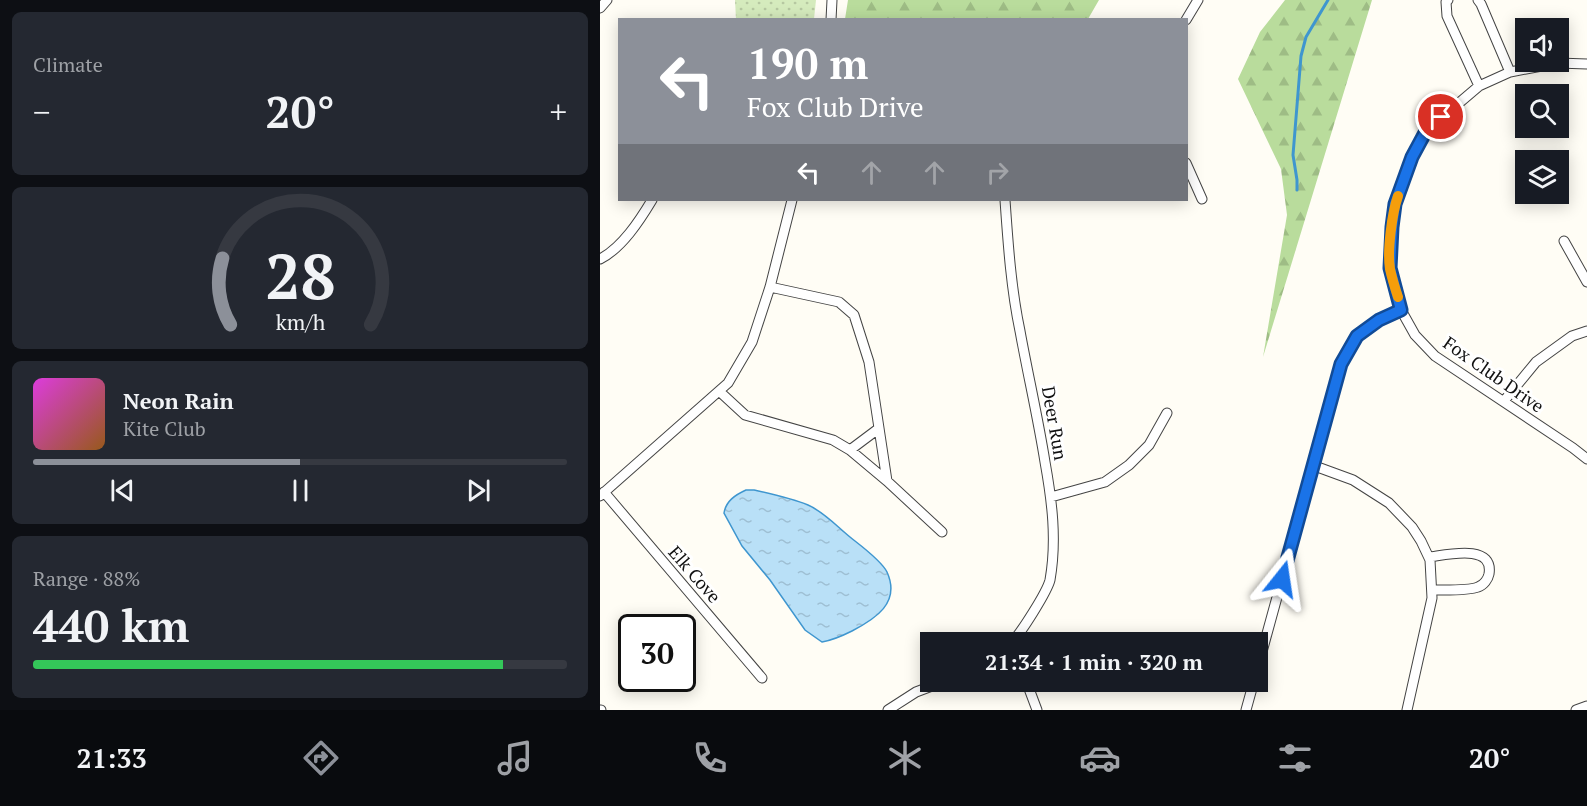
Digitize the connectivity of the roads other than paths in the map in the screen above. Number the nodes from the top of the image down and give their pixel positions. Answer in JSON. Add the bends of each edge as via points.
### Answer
{"nodes":[{"id":1,"x":607,"y":0,"type":"edge"},
{"id":2,"x":832,"y":0,"type":"edge"},
{"id":3,"x":1198,"y":0,"type":"edge"},
{"id":4,"x":1448,"y":0,"type":"edge"},
{"id":5,"x":1478,"y":0,"type":"edge"},
{"id":6,"x":600,"y":8,"type":"edge"},
{"id":7,"x":831,"y":18,"type":"edge"},
{"id":8,"x":1187,"y":18,"type":"edge"},
{"id":9,"x":1587,"y":64,"type":"edge"},
{"id":10,"x":1510,"y":72,"type":"junction"},
{"id":11,"x":1479,"y":86,"type":"junction"},
{"id":12,"x":1188,"y":168,"type":"edge"},
{"id":13,"x":1202,"y":199,"type":"dead end"},
{"id":14,"x":651,"y":201,"type":"edge"},
{"id":15,"x":792,"y":201,"type":"edge"},
{"id":16,"x":1005,"y":201,"type":"edge"},
{"id":17,"x":1564,"y":241,"type":"dead end"},
{"id":18,"x":600,"y":259,"type":"edge"},
{"id":19,"x":1587,"y":282,"type":"edge"},
{"id":20,"x":770,"y":287,"type":"junction"},
{"id":21,"x":1401,"y":310,"type":"junction"},
{"id":22,"x":1587,"y":331,"type":"edge"},
{"id":23,"x":719,"y":391,"type":"junction"},
{"id":24,"x":1504,"y":401,"type":"junction"},
{"id":25,"x":1167,"y":413,"type":"dead end"},
{"id":26,"x":878,"y":429,"type":"junction"},
{"id":27,"x":850,"y":450,"type":"junction"},
{"id":28,"x":1587,"y":459,"type":"edge"},
{"id":29,"x":1312,"y":465,"type":"junction"},
{"id":30,"x":887,"y":481,"type":"junction"},
{"id":31,"x":602,"y":494,"type":"edge"},
{"id":32,"x":1051,"y":497,"type":"junction"},
{"id":33,"x":942,"y":532,"type":"dead end"},
{"id":34,"x":1429,"y":557,"type":"junction"},
{"id":35,"x":1432,"y":590,"type":"junction"},
{"id":36,"x":1021,"y":632,"type":"edge"},
{"id":37,"x":1267,"y":632,"type":"edge"},
{"id":38,"x":762,"y":678,"type":"dead end"},
{"id":39,"x":920,"y":690,"type":"edge"},
{"id":40,"x":1030,"y":692,"type":"edge"},
{"id":41,"x":1251,"y":692,"type":"edge"},
{"id":42,"x":1587,"y":706,"type":"edge"},
{"id":43,"x":888,"y":710,"type":"edge"},
{"id":44,"x":1037,"y":710,"type":"edge"},
{"id":45,"x":1246,"y":710,"type":"edge"},
{"id":46,"x":1407,"y":710,"type":"edge"},
{"id":47,"x":1576,"y":710,"type":"edge"}],
"edges":[{"from":1,"to":6,"type":"street"},
{"from":2,"to":7,"type":"street"},
{"from":3,"to":8,"type":"street"},
{"from":4,"to":11,"type":"street","via":[[1447,16]]},
{"from":5,"to":10,"type":"street"},
{"from":9,"to":10,"type":"street","name":"Fox Club Drive","via":[[1558,63]]},
{"from":10,"to":11,"type":"street","name":"Fox Club Drive"},
{"from":11,"to":21,"type":"street","name":"Fox Club Drive","via":[[1426,131],[1398,195],[1390,268]]},
{"from":12,"to":13,"type":"street"},
{"from":14,"to":18,"type":"street","via":[[627,235]]},
{"from":15,"to":20,"type":"street"},
{"from":16,"to":32,"type":"street","name":"Deer Run","via":[[1019,328]]},
{"from":17,"to":19,"type":"street"},
{"from":20,"to":23,"type":"street","via":[[752,342]]},
{"from":20,"to":26,"type":"street","via":[[839,302],[854,315],[869,362]]},
{"from":21,"to":24,"type":"street","name":"Fox Club Drive","via":[[1415,334],[1435,356]]},
{"from":21,"to":29,"type":"street","via":[[1357,336],[1341,364]]},
{"from":22,"to":24,"type":"street","via":[[1572,336],[1536,362]]},
{"from":23,"to":27,"type":"street","via":[[745,415],[833,440]]},
{"from":23,"to":31,"type":"street"},
{"from":24,"to":28,"type":"street","name":"Fox Club Drive"},
{"from":25,"to":32,"type":"street","via":[[1149,445],[1130,465],[1105,482]]},
{"from":26,"to":27,"type":"street"},
{"from":26,"to":30,"type":"street"},
{"from":27,"to":30,"type":"street"},
{"from":29,"to":34,"type":"street","via":[[1353,480],[1389,503],[1412,527]]},
{"from":29,"to":37,"type":"street"},
{"from":30,"to":33,"type":"street"},
{"from":31,"to":38,"type":"street","name":"Elk Cove"},
{"from":32,"to":36,"type":"street","name":"Deer Run","via":[[1054,538],[1049,583]]},
{"from":34,"to":35,"type":"street"},
{"from":34,"to":35,"type":"street","via":[[1471,552],[1482,555],[1489,565],[1489,576],[1478,588]]},
{"from":35,"to":46,"type":"street"},
{"from":39,"to":43,"type":"street"},
{"from":40,"to":44,"type":"street"},
{"from":41,"to":45,"type":"street"},
{"from":42,"to":47,"type":"street"}]}
